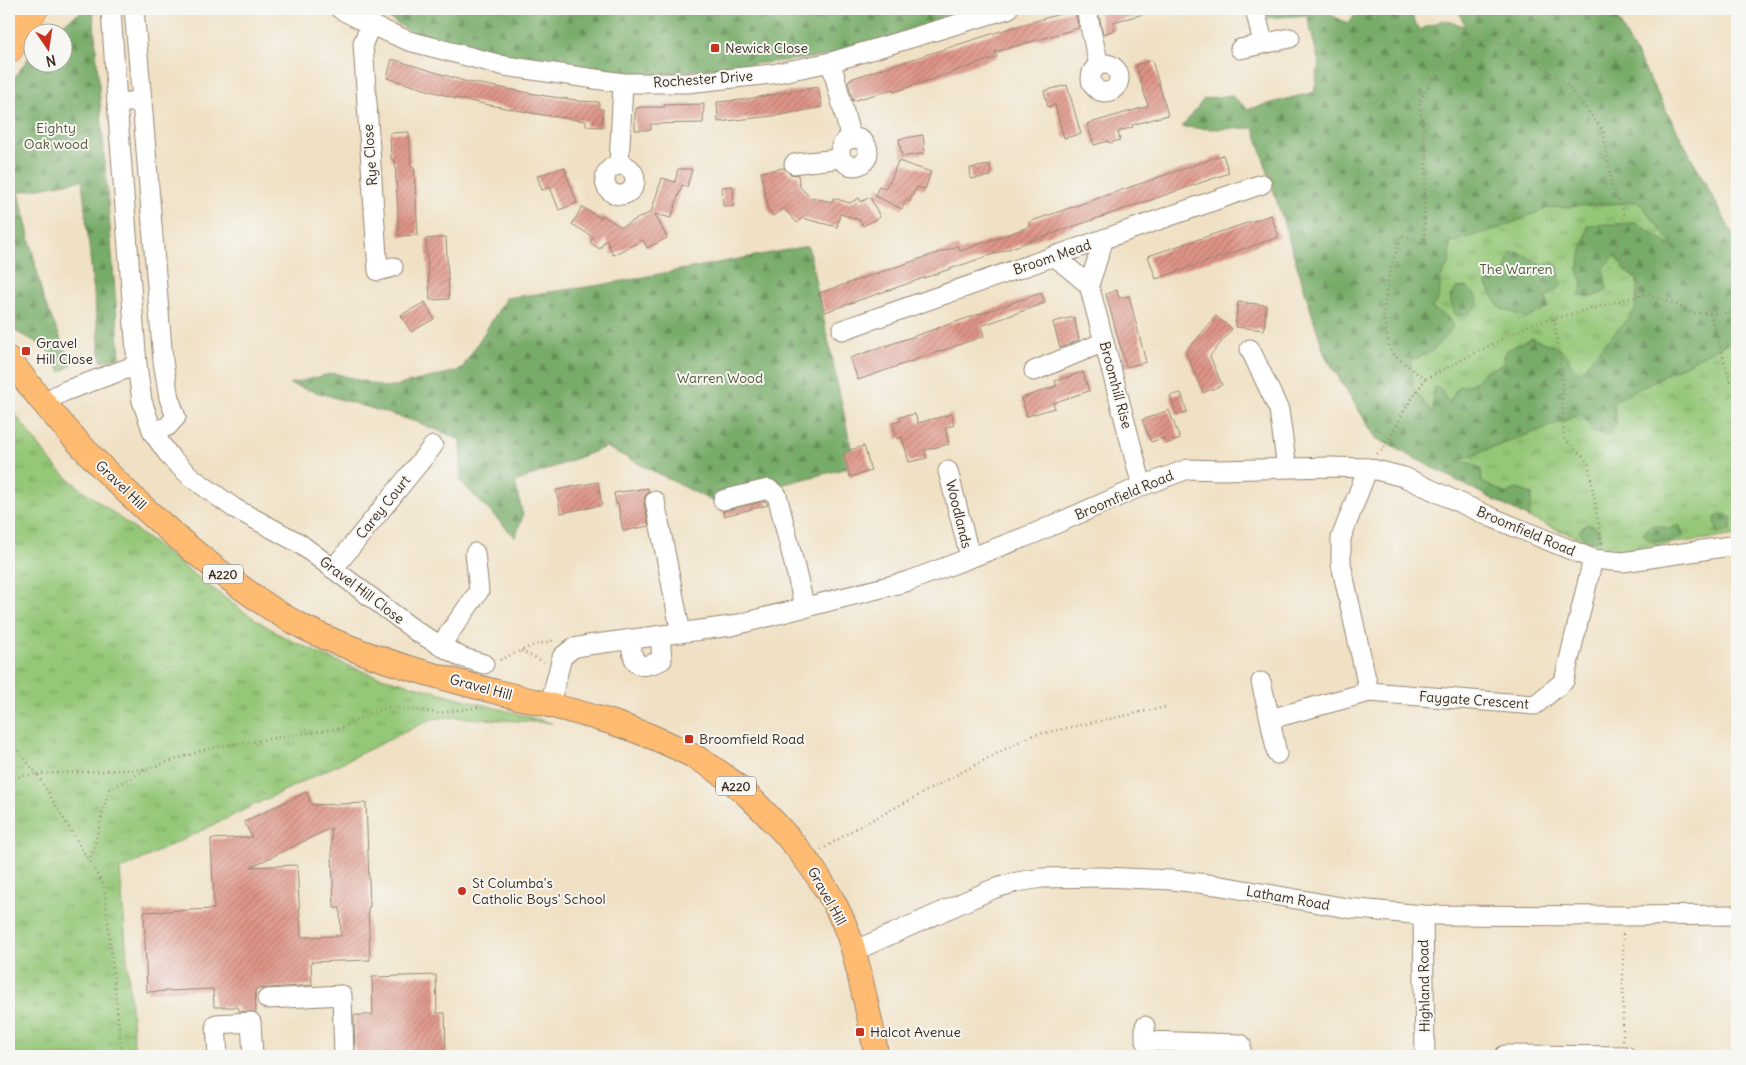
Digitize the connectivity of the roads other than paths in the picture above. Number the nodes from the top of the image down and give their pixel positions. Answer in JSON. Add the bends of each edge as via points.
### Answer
{"nodes":[{"id":1,"x":34,"y":9,"type":"edge"},
{"id":2,"x":111,"y":9,"type":"edge"},
{"id":3,"x":134,"y":9,"type":"edge"},
{"id":4,"x":340,"y":9,"type":"edge"},
{"id":5,"x":1008,"y":9,"type":"edge"},
{"id":6,"x":1086,"y":9,"type":"edge"},
{"id":7,"x":1255,"y":9,"type":"edge"},
{"id":8,"x":371,"y":25,"type":"junction"},
{"id":9,"x":1290,"y":38,"type":"dead end"},
{"id":10,"x":1263,"y":43,"type":"junction"},
{"id":11,"x":9,"y":49,"type":"edge"},
{"id":12,"x":1240,"y":49,"type":"dead end"},
{"id":13,"x":831,"y":62,"type":"junction"},
{"id":14,"x":1100,"y":65,"type":"dead end"},
{"id":15,"x":623,"y":83,"type":"junction"},
{"id":16,"x":142,"y":101,"type":"junction"},
{"id":17,"x":116,"y":103,"type":"junction"},
{"id":18,"x":851,"y":139,"type":"junction"},
{"id":19,"x":841,"y":158,"type":"junction"},
{"id":20,"x":794,"y":164,"type":"dead end"},
{"id":21,"x":619,"y":165,"type":"dead end"},
{"id":22,"x":1262,"y":184,"type":"dead end"},
{"id":23,"x":1104,"y":239,"type":"junction"},
{"id":24,"x":1054,"y":256,"type":"junction"},
{"id":25,"x":393,"y":268,"type":"dead end"},
{"id":26,"x":1089,"y":285,"type":"junction"},
{"id":27,"x":842,"y":330,"type":"dead end"},
{"id":28,"x":1104,"y":342,"type":"junction"},
{"id":29,"x":1250,"y":349,"type":"dead end"},
{"id":30,"x":9,"y":359,"type":"edge"},
{"id":31,"x":137,"y":365,"type":"junction"},
{"id":32,"x":1034,"y":371,"type":"dead end"},
{"id":33,"x":42,"y":403,"type":"junction"},
{"id":34,"x":153,"y":433,"type":"junction"},
{"id":35,"x":433,"y":446,"type":"dead end"},
{"id":36,"x":1369,"y":464,"type":"junction"},
{"id":37,"x":1287,"y":468,"type":"junction"},
{"id":38,"x":948,"y":470,"type":"dead end"},
{"id":39,"x":1142,"y":486,"type":"junction"},
{"id":40,"x":723,"y":500,"type":"dead end"},
{"id":41,"x":655,"y":501,"type":"dead end"},
{"id":42,"x":1737,"y":545,"type":"edge"},
{"id":43,"x":475,"y":553,"type":"dead end"},
{"id":44,"x":970,"y":557,"type":"junction"},
{"id":45,"x":1598,"y":559,"type":"junction"},
{"id":46,"x":333,"y":568,"type":"junction"},
{"id":47,"x":805,"y":608,"type":"junction"},
{"id":48,"x":681,"y":633,"type":"junction"},
{"id":49,"x":660,"y":635,"type":"junction"},
{"id":50,"x":630,"y":639,"type":"junction"},
{"id":51,"x":440,"y":646,"type":"junction"},
{"id":52,"x":484,"y":664,"type":"road end"},
{"id":53,"x":1261,"y":682,"type":"dead end"},
{"id":54,"x":1369,"y":692,"type":"junction"},
{"id":55,"x":550,"y":704,"type":"junction"},
{"id":56,"x":1270,"y":719,"type":"junction"},
{"id":57,"x":1277,"y":754,"type":"dead end"},
{"id":58,"x":1737,"y":914,"type":"edge"},
{"id":59,"x":1423,"y":915,"type":"junction"},
{"id":60,"x":854,"y":951,"type":"junction"},
{"id":61,"x":267,"y":999,"type":"dead end"},
{"id":62,"x":1145,"y":1026,"type":"dead end"},
{"id":63,"x":1241,"y":1050,"type":"edge"},
{"id":64,"x":1425,"y":1055,"type":"edge"},
{"id":65,"x":218,"y":1056,"type":"edge"},
{"id":66,"x":253,"y":1056,"type":"edge"},
{"id":67,"x":344,"y":1056,"type":"edge"},
{"id":68,"x":876,"y":1056,"type":"edge"},
{"id":69,"x":1505,"y":1056,"type":"edge"},
{"id":70,"x":1626,"y":1056,"type":"edge"}],
"edges":[{"from":1,"to":11,"type":"highway"},
{"from":2,"to":17,"type":"street","name":"Gravel Hill Close"},
{"from":3,"to":16,"type":"street"},
{"from":4,"to":8,"type":"street","name":"Rochester Drive"},
{"from":5,"to":13,"type":"street","name":"Rochester Drive"},
{"from":6,"to":14,"type":"street"},
{"from":7,"to":10,"type":"street"},
{"from":8,"to":15,"type":"street","name":"Rochester Drive","via":[[409,41],[505,66]]},
{"from":8,"to":25,"type":"street","name":"Rye Close","via":[[363,43],[378,271]]},
{"from":9,"to":10,"type":"street"},
{"from":10,"to":12,"type":"street"},
{"from":13,"to":15,"type":"street","name":"Rochester Drive","via":[[772,74],[687,83]]},
{"from":13,"to":18,"type":"street"},
{"from":15,"to":21,"type":"street"},
{"from":16,"to":17,"type":"street"},
{"from":16,"to":34,"type":"street","via":[[163,361],[176,418]]},
{"from":17,"to":31,"type":"street","name":"Gravel Hill Close"},
{"from":18,"to":19,"type":"street","via":[[842,146]]},
{"from":18,"to":19,"type":"street","via":[[864,142],[868,150],[866,159],[860,165],[851,166]]},
{"from":19,"to":20,"type":"street"},
{"from":22,"to":23,"type":"street","name":"Broom Mead"},
{"from":23,"to":24,"type":"street","name":"Broom Mead"},
{"from":23,"to":26,"type":"street"},
{"from":24,"to":26,"type":"street"},
{"from":24,"to":27,"type":"street","name":"Broom Mead"},
{"from":26,"to":28,"type":"street","name":"Broomhill Rise"},
{"from":28,"to":32,"type":"street"},
{"from":28,"to":39,"type":"street","name":"Broomhill Rise"},
{"from":29,"to":37,"type":"street","via":[[1279,410]]},
{"from":30,"to":33,"type":"main road","name":"Gravel Hill","number":"A220"},
{"from":31,"to":33,"type":"street","via":[[65,391]]},
{"from":31,"to":34,"type":"street","name":"Gravel Hill Close","via":[[142,401]]},
{"from":33,"to":55,"type":"main road","name":"Gravel Hill","number":"A220","via":[[84,450],[196,553],[267,606],[304,628],[349,647],[426,672]]},
{"from":34,"to":46,"type":"street","name":"Gravel Hill Close","via":[[191,478],[234,508],[299,543]]},
{"from":35,"to":46,"type":"street","name":"Carey Court"},
{"from":36,"to":37,"type":"street","name":"Broomfield Road"},
{"from":36,"to":45,"type":"street","name":"Broomfield Road"},
{"from":36,"to":54,"type":"street","via":[[1341,538],[1341,564]]},
{"from":37,"to":39,"type":"street","name":"Broomfield Road","via":[[1188,469]]},
{"from":38,"to":44,"type":"street","name":"Woodlands"},
{"from":39,"to":44,"type":"street","name":"Broomfield Road","via":[[1033,534]]},
{"from":40,"to":47,"type":"street","via":[[768,489],[777,495]]},
{"from":41,"to":48,"type":"street"},
{"from":42,"to":45,"type":"street","name":"Broomfield Road","via":[[1623,562]]},
{"from":43,"to":51,"type":"street","via":[[479,591]]},
{"from":44,"to":47,"type":"street","name":"Broomfield Road","via":[[909,581]]},
{"from":45,"to":54,"type":"street","name":"Faygate Crescent","via":[[1564,681],[1535,704]]},
{"from":46,"to":51,"type":"street","name":"Gravel Hill Close"},
{"from":47,"to":48,"type":"street","name":"Broomfield Road","via":[[731,626]]},
{"from":48,"to":49,"type":"street","name":"Broomfield Road"},
{"from":49,"to":50,"type":"street","name":"Broomfield Road"},
{"from":49,"to":50,"type":"street","via":[[662,660],[642,666],[635,662]]},
{"from":50,"to":55,"type":"street","name":"Broomfield Road","via":[[573,648],[562,657]]},
{"from":51,"to":52,"type":"street","name":"Gravel Hill Close"},
{"from":53,"to":56,"type":"street"},
{"from":54,"to":56,"type":"street","name":"Faygate Crescent"},
{"from":55,"to":60,"type":"main road","name":"Gravel Hill","number":"A220","via":[[646,734],[704,763],[752,798],[807,859],[845,927]]},
{"from":56,"to":57,"type":"street"},
{"from":58,"to":59,"type":"street","name":"Latham Road"},
{"from":59,"to":60,"type":"street","name":"Latham Road","via":[[1347,908],[1172,880],[1042,878],[993,889]]},
{"from":59,"to":64,"type":"street","name":"Highland Road"},
{"from":60,"to":68,"type":"main road","name":"Gravel Hill","number":"A220"},
{"from":61,"to":67,"type":"street","via":[[342,995]]},
{"from":62,"to":63,"type":"street","via":[[1146,1041]]},
{"from":65,"to":66,"type":"street","via":[[216,1024],[251,1022]]},
{"from":69,"to":70,"type":"street"}]}
